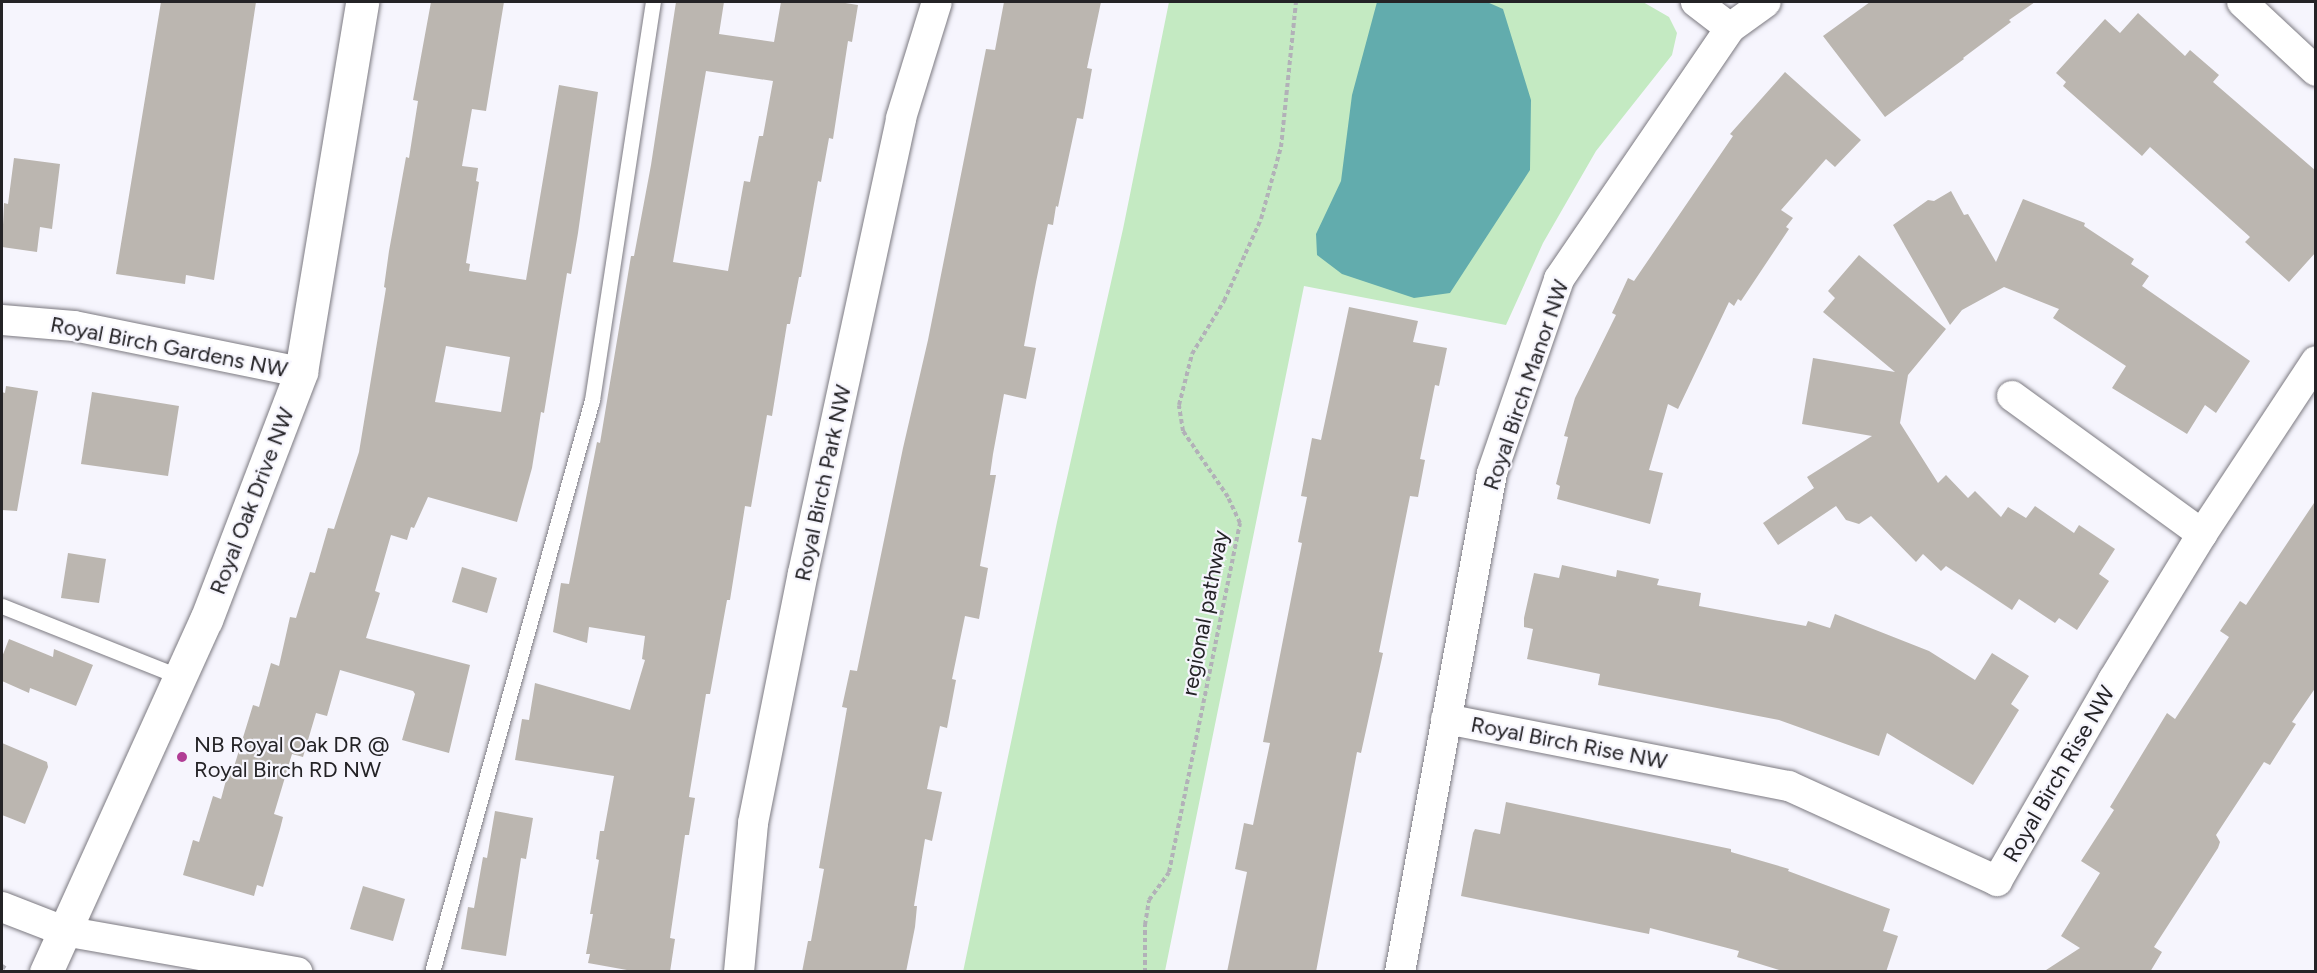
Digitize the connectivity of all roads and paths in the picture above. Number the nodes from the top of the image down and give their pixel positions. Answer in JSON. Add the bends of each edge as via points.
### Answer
{"nodes":[{"id":1,"x":362,"y":2,"type":"edge"},
{"id":2,"x":653,"y":2,"type":"edge"},
{"id":3,"x":937,"y":2,"type":"edge"},
{"id":4,"x":1296,"y":2,"type":"edge"},
{"id":5,"x":1695,"y":2,"type":"edge"},
{"id":6,"x":1766,"y":2,"type":"edge"},
{"id":7,"x":2242,"y":2,"type":"edge"},
{"id":8,"x":1730,"y":28,"type":"junction"},
{"id":9,"x":2316,"y":71,"type":"edge"},
{"id":10,"x":2,"y":320,"type":"edge"},
{"id":11,"x":2316,"y":361,"type":"edge"},
{"id":12,"x":301,"y":372,"type":"junction"},
{"id":13,"x":2012,"y":396,"type":"dead end"},
{"id":14,"x":2202,"y":534,"type":"junction"},
{"id":15,"x":2,"y":606,"type":"edge"},
{"id":16,"x":180,"y":677,"type":"junction"},
{"id":17,"x":1446,"y":719,"type":"junction"},
{"id":18,"x":2,"y":907,"type":"edge"},
{"id":19,"x":64,"y":931,"type":"junction"},
{"id":20,"x":46,"y":972,"type":"edge"},
{"id":21,"x":297,"y":972,"type":"edge"},
{"id":22,"x":432,"y":972,"type":"edge"},
{"id":23,"x":739,"y":972,"type":"edge"},
{"id":24,"x":1145,"y":972,"type":"edge"},
{"id":25,"x":1400,"y":972,"type":"edge"}],
"edges":[{"from":1,"to":12,"type":"street","name":"Royal Oak Drive NW"},
{"from":2,"to":22,"type":"lane","via":[[592,400]]},
{"from":3,"to":23,"type":"street","name":"Royal Birch Park NW","via":[[901,118],[799,596],[753,824]]},
{"from":4,"to":24,"type":"path","name":"regional pathway","via":[[1281,147],[1261,219],[1224,301],[1192,354],[1179,405],[1183,431],[1228,496],[1240,523],[1169,872],[1149,900]]},
{"from":5,"to":8,"type":"street"},
{"from":6,"to":8,"type":"street"},
{"from":7,"to":9,"type":"street"},
{"from":8,"to":17,"type":"street","name":"Royal Birch Manor NW","via":[[1559,279],[1492,473]]},
{"from":10,"to":12,"type":"street","name":"Royal Birch Gardens NW","via":[[74,326]]},
{"from":11,"to":14,"type":"street","name":"Royal Birch Rise NW"},
{"from":12,"to":16,"type":"street","name":"Royal Oak Drive NW","via":[[206,620]]},
{"from":13,"to":14,"type":"street"},
{"from":14,"to":17,"type":"street","name":"Royal Birch Rise NW","via":[[1997,881],[1789,786]]},
{"from":15,"to":16,"type":"lane"},
{"from":16,"to":19,"type":"street","name":"Royal Oak Drive NW"},
{"from":17,"to":25,"type":"street","name":"Royal Birch Manor NW"},
{"from":18,"to":19,"type":"street"},
{"from":19,"to":20,"type":"street","name":"Royal Oak Drive NW"},
{"from":19,"to":21,"type":"street"}]}
